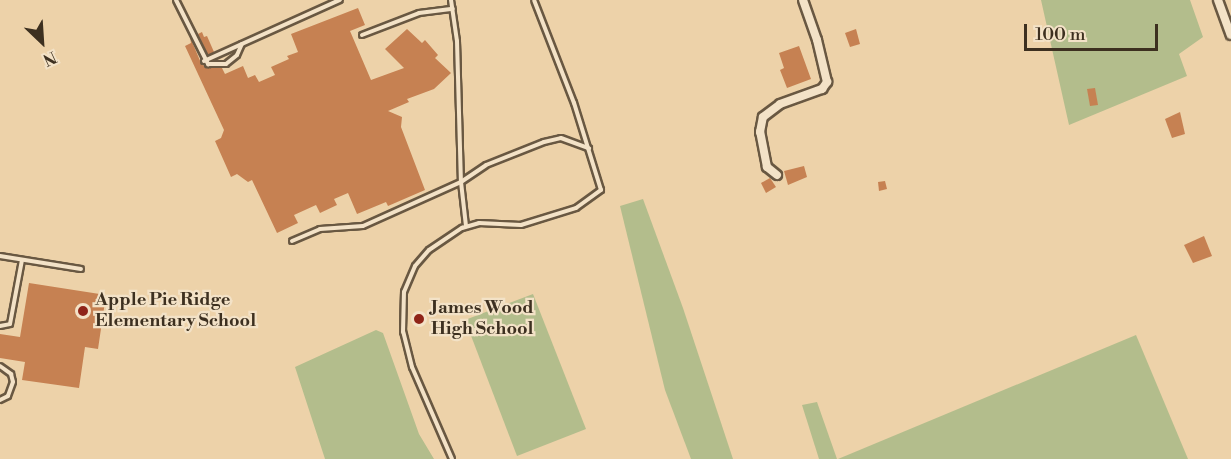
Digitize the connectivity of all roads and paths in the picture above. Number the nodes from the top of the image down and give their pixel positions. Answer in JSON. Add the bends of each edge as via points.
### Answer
{"nodes":[{"id":1,"x":176,"y":0,"type":"edge"},
{"id":2,"x":340,"y":0,"type":"edge"},
{"id":3,"x":451,"y":0,"type":"edge"},
{"id":4,"x":534,"y":0,"type":"edge"},
{"id":5,"x":803,"y":0,"type":"edge"},
{"id":6,"x":1218,"y":0,"type":"edge"},
{"id":7,"x":453,"y":9,"type":"junction"},
{"id":8,"x":362,"y":35,"type":"dead end"},
{"id":9,"x":1231,"y":35,"type":"edge"},
{"id":10,"x":242,"y":44,"type":"junction"},
{"id":11,"x":204,"y":61,"type":"junction"},
{"id":12,"x":590,"y":148,"type":"junction"},
{"id":13,"x":777,"y":175,"type":"dead end"},
{"id":14,"x":461,"y":182,"type":"junction"},
{"id":15,"x":466,"y":226,"type":"junction"},
{"id":16,"x":292,"y":241,"type":"dead end"},
{"id":17,"x":0,"y":256,"type":"edge"},
{"id":18,"x":22,"y":260,"type":"junction"},
{"id":19,"x":81,"y":269,"type":"dead end"},
{"id":20,"x":0,"y":326,"type":"edge"},
{"id":21,"x":0,"y":366,"type":"edge"},
{"id":22,"x":0,"y":400,"type":"edge"},
{"id":23,"x":452,"y":459,"type":"edge"}],
"edges":[{"from":1,"to":11,"type":"lane"},
{"from":2,"to":10,"type":"lane"},
{"from":3,"to":7,"type":"lane"},
{"from":4,"to":12,"type":"lane"},
{"from":5,"to":13,"type":"street","via":[[827,82],[822,89],[780,104],[763,117],[760,132],[767,167]]},
{"from":6,"to":9,"type":"street"},
{"from":7,"to":8,"type":"lane","via":[[419,13]]},
{"from":7,"to":14,"type":"lane"},
{"from":10,"to":11,"type":"lane"},
{"from":10,"to":11,"type":"lane","via":[[226,64]]},
{"from":12,"to":14,"type":"lane","via":[[561,138],[544,142],[486,165]]},
{"from":12,"to":15,"type":"lane","via":[[601,190],[576,208],[521,225]]},
{"from":14,"to":15,"type":"lane"},
{"from":14,"to":16,"type":"lane","via":[[363,226],[320,229]]},
{"from":15,"to":23,"type":"lane","via":[[444,238],[420,259],[408,279],[401,305],[412,367]]},
{"from":17,"to":18,"type":"lane"},
{"from":18,"to":19,"type":"lane"},
{"from":18,"to":20,"type":"lane","via":[[10,324]]},
{"from":21,"to":22,"type":"lane","via":[[11,374],[13,382],[8,396]]}]}
